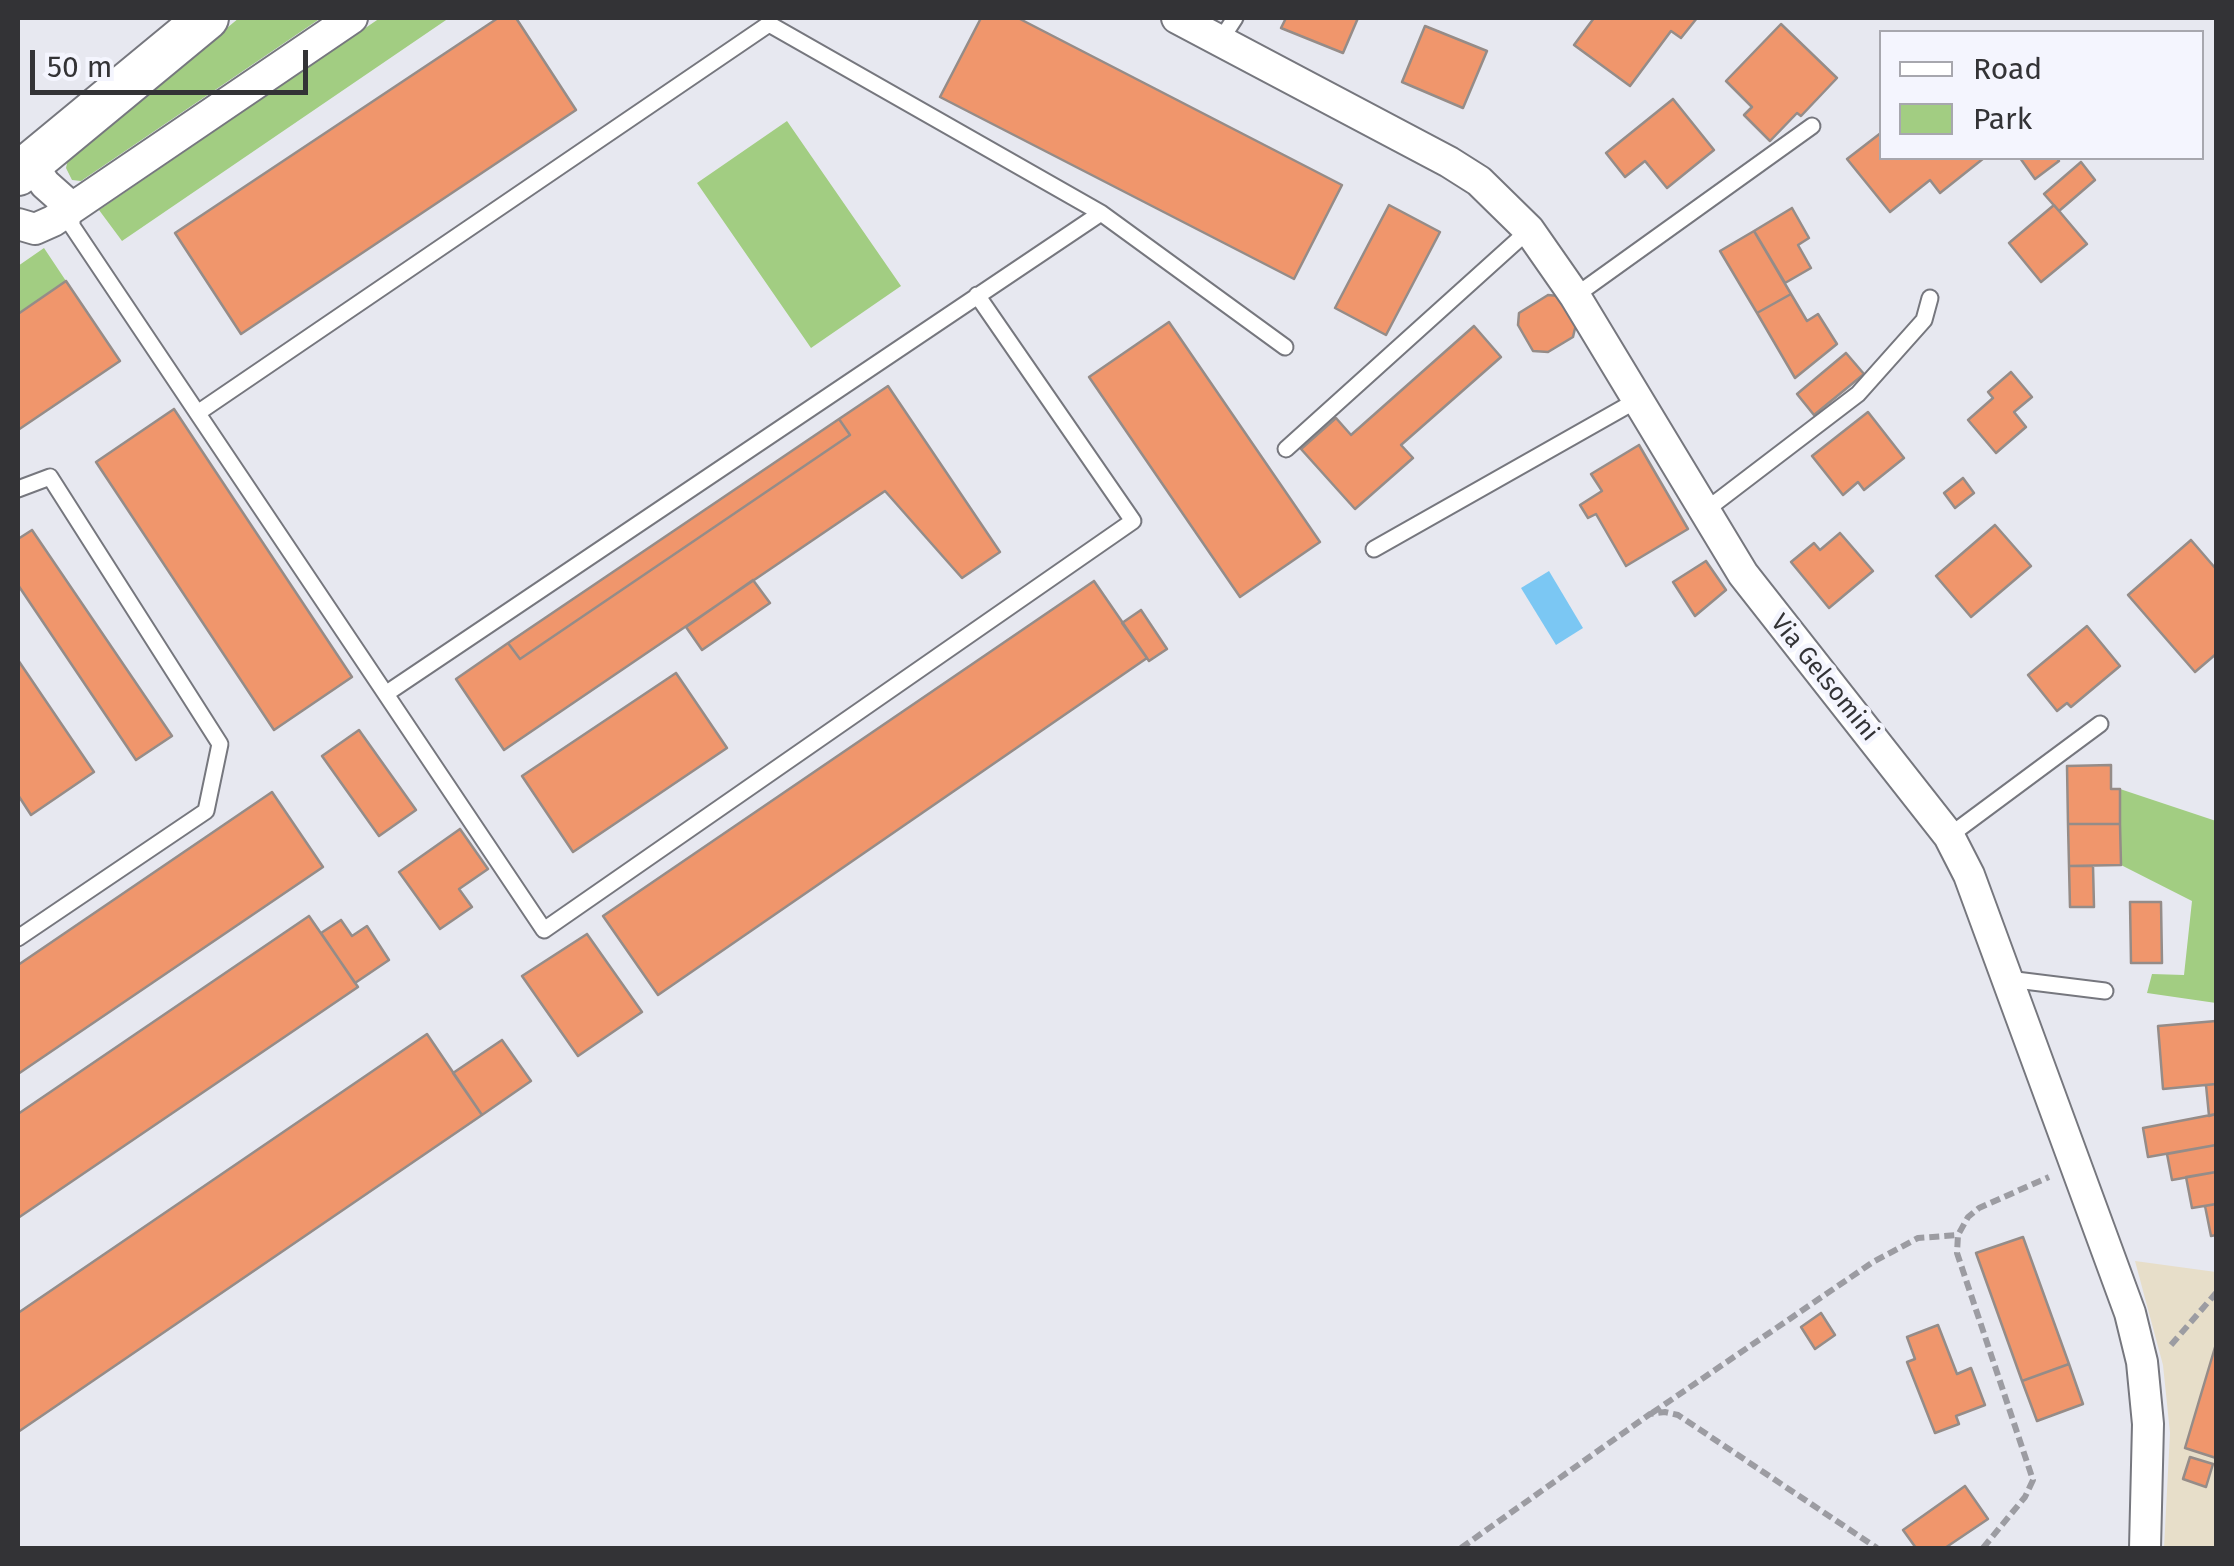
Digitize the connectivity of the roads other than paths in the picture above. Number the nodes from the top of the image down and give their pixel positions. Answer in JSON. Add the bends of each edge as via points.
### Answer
{"nodes":[{"id":1,"x":207,"y":18,"type":"edge"},
{"id":2,"x":352,"y":18,"type":"edge"},
{"id":3,"x":1178,"y":18,"type":"edge"},
{"id":4,"x":1228,"y":29,"type":"edge"},
{"id":5,"x":1812,"y":126,"type":"dead end"},
{"id":6,"x":24,"y":168,"type":"edge"},
{"id":7,"x":72,"y":208,"type":"junction"},
{"id":8,"x":1101,"y":213,"type":"junction"},
{"id":9,"x":18,"y":224,"type":"edge"},
{"id":10,"x":1529,"y":230,"type":"junction"},
{"id":11,"x":977,"y":295,"type":"junction"},
{"id":12,"x":1576,"y":296,"type":"junction"},
{"id":13,"x":1930,"y":298,"type":"dead end"},
{"id":14,"x":1285,"y":346,"type":"dead end"},
{"id":15,"x":1639,"y":399,"type":"junction"},
{"id":16,"x":199,"y":412,"type":"junction"},
{"id":17,"x":1286,"y":448,"type":"dead end"},
{"id":18,"x":18,"y":490,"type":"edge"},
{"id":19,"x":1706,"y":510,"type":"junction"},
{"id":20,"x":1374,"y":549,"type":"dead end"},
{"id":21,"x":387,"y":693,"type":"junction"},
{"id":22,"x":2100,"y":724,"type":"dead end"},
{"id":23,"x":1949,"y":836,"type":"junction"},
{"id":24,"x":18,"y":938,"type":"edge"},
{"id":25,"x":2008,"y":979,"type":"junction"},
{"id":26,"x":2105,"y":992,"type":"dead end"},
{"id":27,"x":2145,"y":1548,"type":"edge"}],
"edges":[{"from":1,"to":6,"type":"street"},
{"from":2,"to":7,"type":"street"},
{"from":3,"to":4,"type":"street","name":"Via Gelsomini"},
{"from":4,"to":10,"type":"street","name":"Via Gelsomini","via":[[1479,181]]},
{"from":5,"to":12,"type":"lane"},
{"from":6,"to":7,"type":"street"},
{"from":7,"to":9,"type":"street","via":[[35,229]]},
{"from":7,"to":16,"type":"lane","via":[[72,226]]},
{"from":8,"to":11,"type":"lane"},
{"from":8,"to":14,"type":"lane"},
{"from":8,"to":16,"type":"lane","via":[[770,24]]},
{"from":10,"to":12,"type":"street","name":"Via Gelsomini"},
{"from":10,"to":17,"type":"lane"},
{"from":11,"to":21,"type":"lane"},
{"from":11,"to":21,"type":"lane","via":[[1133,520],[544,930]]},
{"from":12,"to":15,"type":"street","name":"Via Gelsomini"},
{"from":13,"to":19,"type":"lane","via":[[1924,320],[1858,394]]},
{"from":15,"to":19,"type":"street","name":"Via Gelsomini"},
{"from":15,"to":20,"type":"lane"},
{"from":16,"to":21,"type":"lane"},
{"from":18,"to":24,"type":"lane","via":[[50,477],[220,744],[206,810]]},
{"from":19,"to":23,"type":"street","name":"Via Gelsomini","via":[[1776,619]]},
{"from":22,"to":23,"type":"lane"},
{"from":23,"to":25,"type":"street","name":"Via Gelsomini"},
{"from":25,"to":26,"type":"lane"},
{"from":25,"to":27,"type":"street","name":"Via Gelsomini","via":[[2142,1362]]}]}
